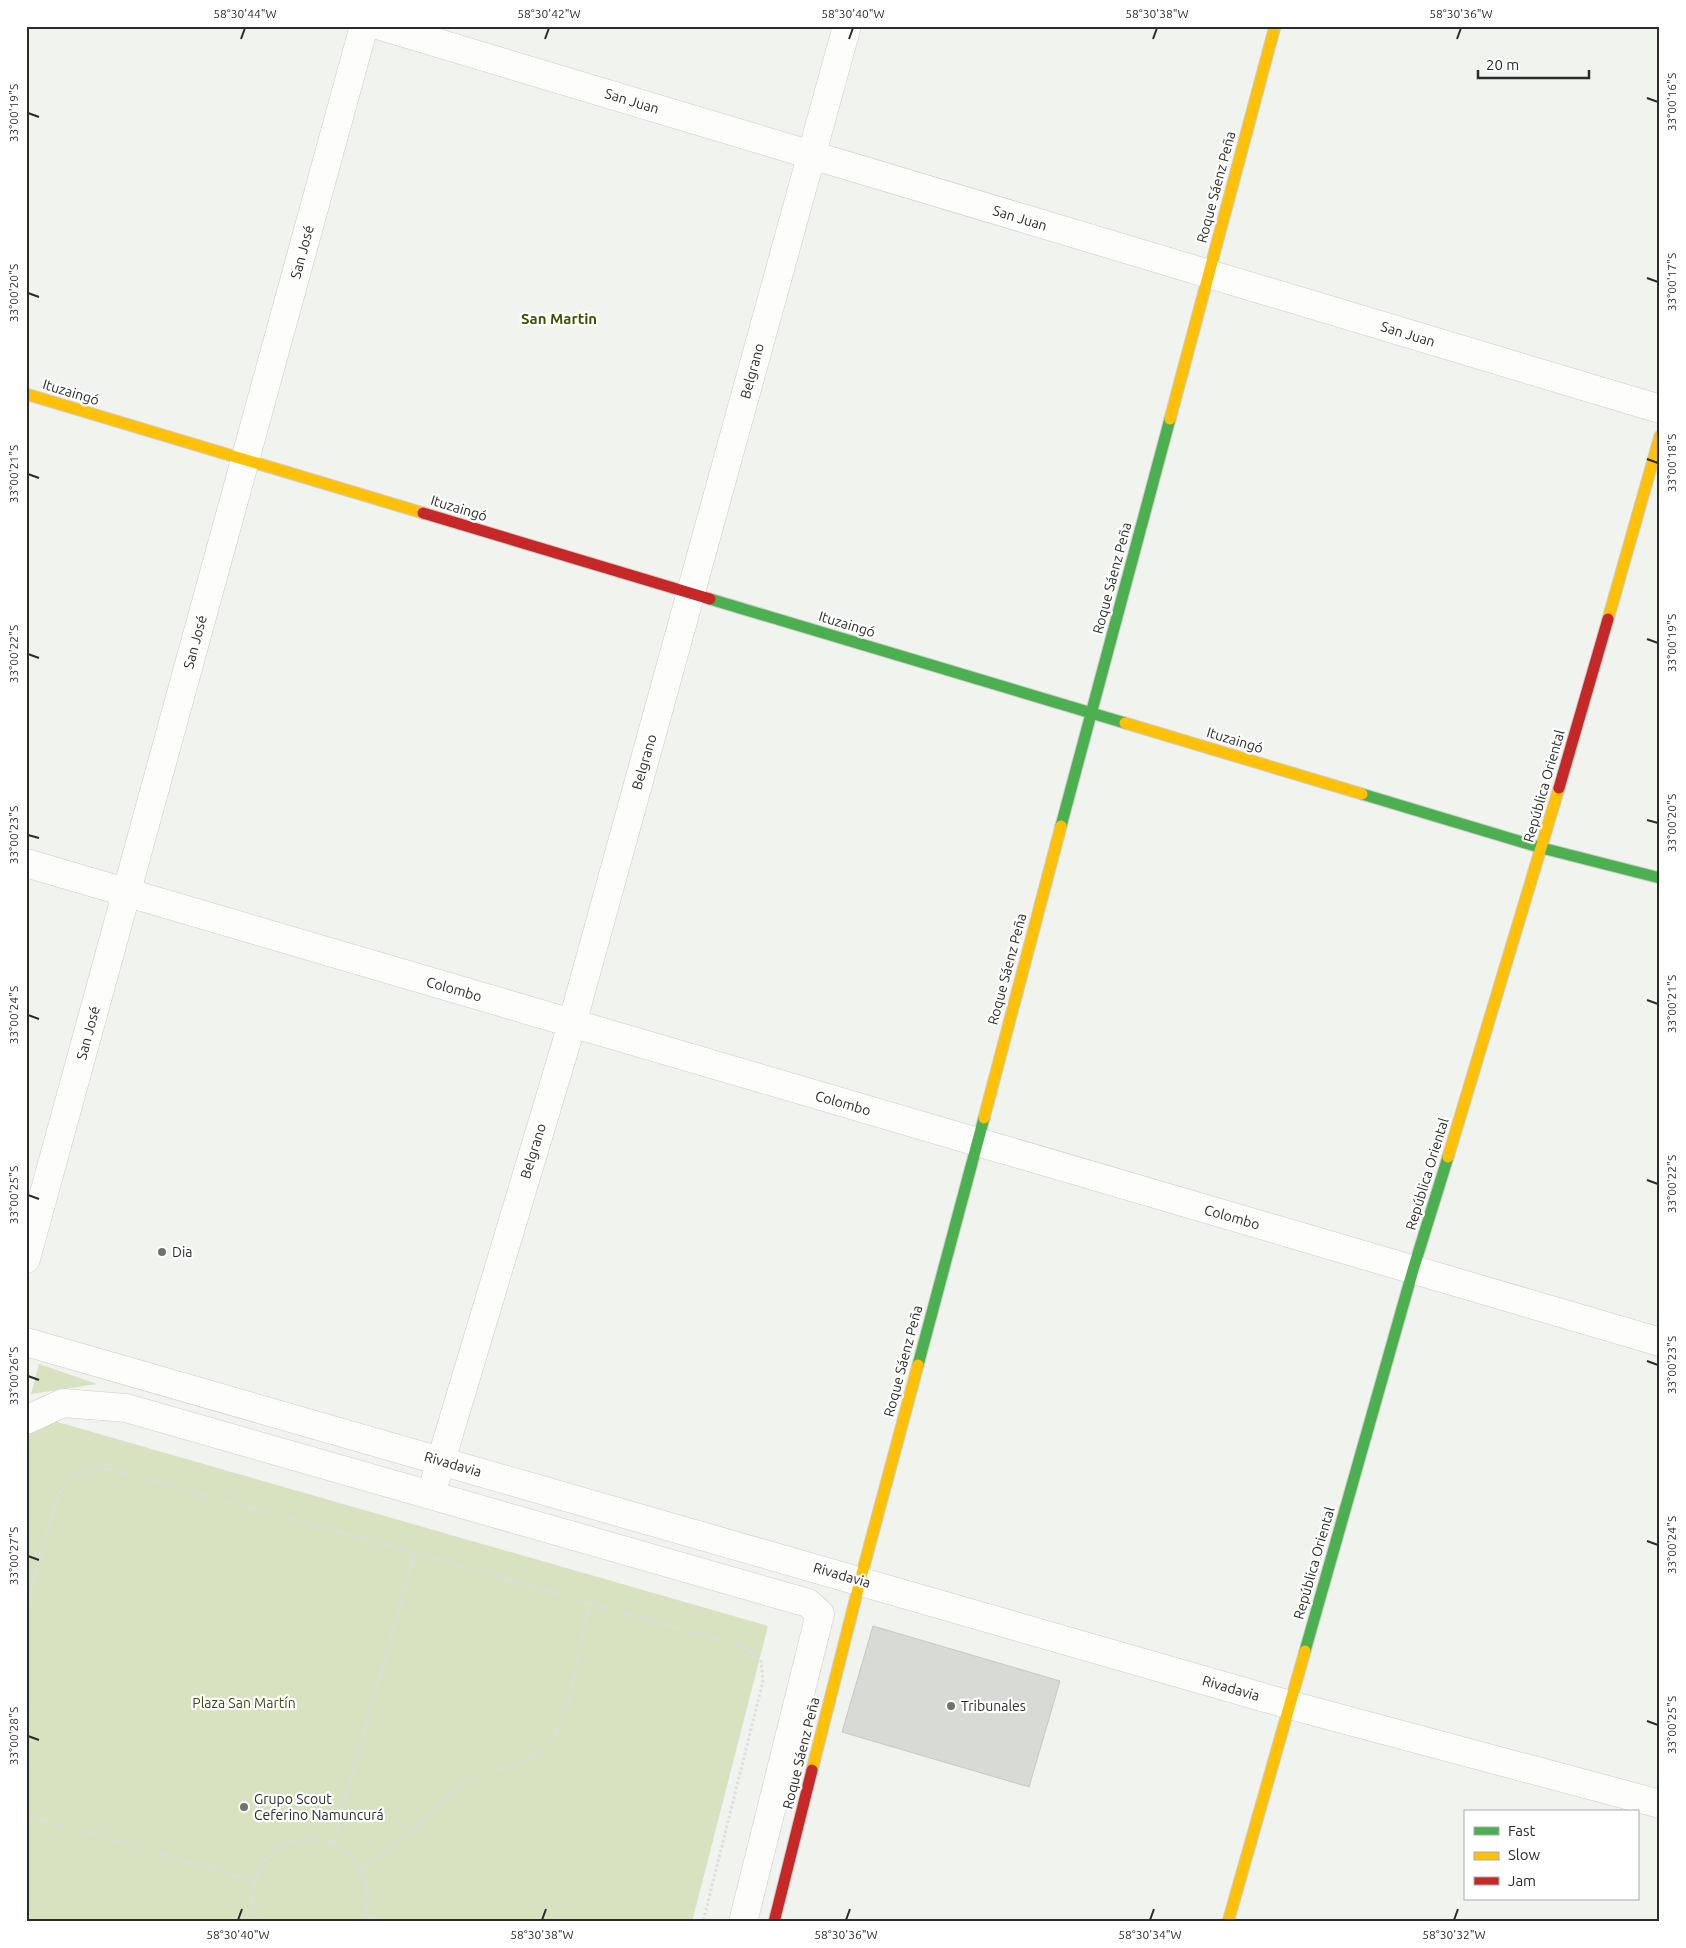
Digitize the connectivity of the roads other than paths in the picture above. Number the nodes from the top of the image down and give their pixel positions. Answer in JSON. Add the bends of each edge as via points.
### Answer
{"nodes":[{"id":1,"x":364,"y":26,"type":"edge"},
{"id":2,"x":380,"y":26,"type":"edge"},
{"id":3,"x":847,"y":26,"type":"edge"},
{"id":4,"x":1275,"y":26,"type":"edge"},
{"id":5,"x":812,"y":155,"type":"junction"},
{"id":6,"x":1208,"y":274,"type":"junction"},
{"id":7,"x":26,"y":394,"type":"edge"},
{"id":8,"x":1660,"y":409,"type":"edge"},
{"id":9,"x":1660,"y":436,"type":"edge"},
{"id":10,"x":245,"y":459,"type":"junction"},
{"id":11,"x":691,"y":593,"type":"junction"},
{"id":12,"x":1091,"y":713,"type":"junction"},
{"id":13,"x":1542,"y":848,"type":"junction"},
{"id":14,"x":26,"y":863,"type":"edge"},
{"id":15,"x":1660,"y":878,"type":"edge"},
{"id":16,"x":126,"y":893,"type":"junction"},
{"id":17,"x":572,"y":1024,"type":"junction"},
{"id":18,"x":976,"y":1142,"type":"junction"},
{"id":19,"x":26,"y":1259,"type":"edge"},
{"id":20,"x":1413,"y":1270,"type":"junction"},
{"id":21,"x":26,"y":1342,"type":"edge"},
{"id":22,"x":1660,"y":1342,"type":"edge"},
{"id":23,"x":26,"y":1420,"type":"edge"},
{"id":24,"x":441,"y":1461,"type":"junction"},
{"id":25,"x":431,"y":1494,"type":"junction"},
{"id":26,"x":860,"y":1580,"type":"junction"},
{"id":27,"x":1290,"y":1704,"type":"junction"},
{"id":28,"x":1660,"y":1804,"type":"edge"},
{"id":29,"x":742,"y":1922,"type":"edge"},
{"id":30,"x":774,"y":1922,"type":"edge"},
{"id":31,"x":1228,"y":1922,"type":"edge"}],
"edges":[{"from":1,"to":10,"type":"street","name":"San José"},
{"from":2,"to":5,"type":"street","name":"San Juan"},
{"from":3,"to":5,"type":"street","name":"Belgrano"},
{"from":4,"to":6,"type":"street","name":"Roque Sáenz Peña"},
{"from":5,"to":6,"type":"street","name":"San Juan"},
{"from":5,"to":11,"type":"street","name":"Belgrano"},
{"from":6,"to":8,"type":"street","name":"San Juan"},
{"from":6,"to":12,"type":"street","name":"Roque Sáenz Peña"},
{"from":7,"to":10,"type":"street","name":"Ituzaingó"},
{"from":9,"to":13,"type":"street","name":"República Oriental"},
{"from":10,"to":11,"type":"street","name":"Ituzaingó"},
{"from":10,"to":16,"type":"street","name":"San José"},
{"from":11,"to":12,"type":"street","name":"Ituzaingó"},
{"from":11,"to":17,"type":"street","name":"Belgrano"},
{"from":12,"to":13,"type":"street","name":"Ituzaingó"},
{"from":12,"to":18,"type":"street","name":"Roque Sáenz Peña"},
{"from":13,"to":15,"type":"street","name":"Ituzaingó"},
{"from":13,"to":20,"type":"street","name":"República Oriental"},
{"from":14,"to":16,"type":"street","name":"Colombo"},
{"from":16,"to":17,"type":"street","name":"Colombo"},
{"from":16,"to":19,"type":"street","name":"San José"},
{"from":17,"to":18,"type":"street","name":"Colombo"},
{"from":17,"to":24,"type":"street","name":"Belgrano"},
{"from":18,"to":20,"type":"street","name":"Colombo"},
{"from":18,"to":26,"type":"street","name":"Roque Sáenz Peña"},
{"from":20,"to":22,"type":"street","name":"Colombo"},
{"from":20,"to":27,"type":"street","name":"República Oriental"},
{"from":21,"to":24,"type":"street","name":"Rivadavia"},
{"from":23,"to":25,"type":"street","via":[[63,1403],[126,1408]]},
{"from":24,"to":25,"type":"street","name":"Belgrano"},
{"from":24,"to":26,"type":"street","name":"Rivadavia"},
{"from":25,"to":29,"type":"street","via":[[808,1603],[820,1614]]},
{"from":26,"to":27,"type":"street","name":"Rivadavia"},
{"from":26,"to":30,"type":"street","name":"Roque Sáenz Peña"},
{"from":27,"to":28,"type":"street","name":"Rivadavia"},
{"from":27,"to":31,"type":"street","name":"República Oriental"}]}
